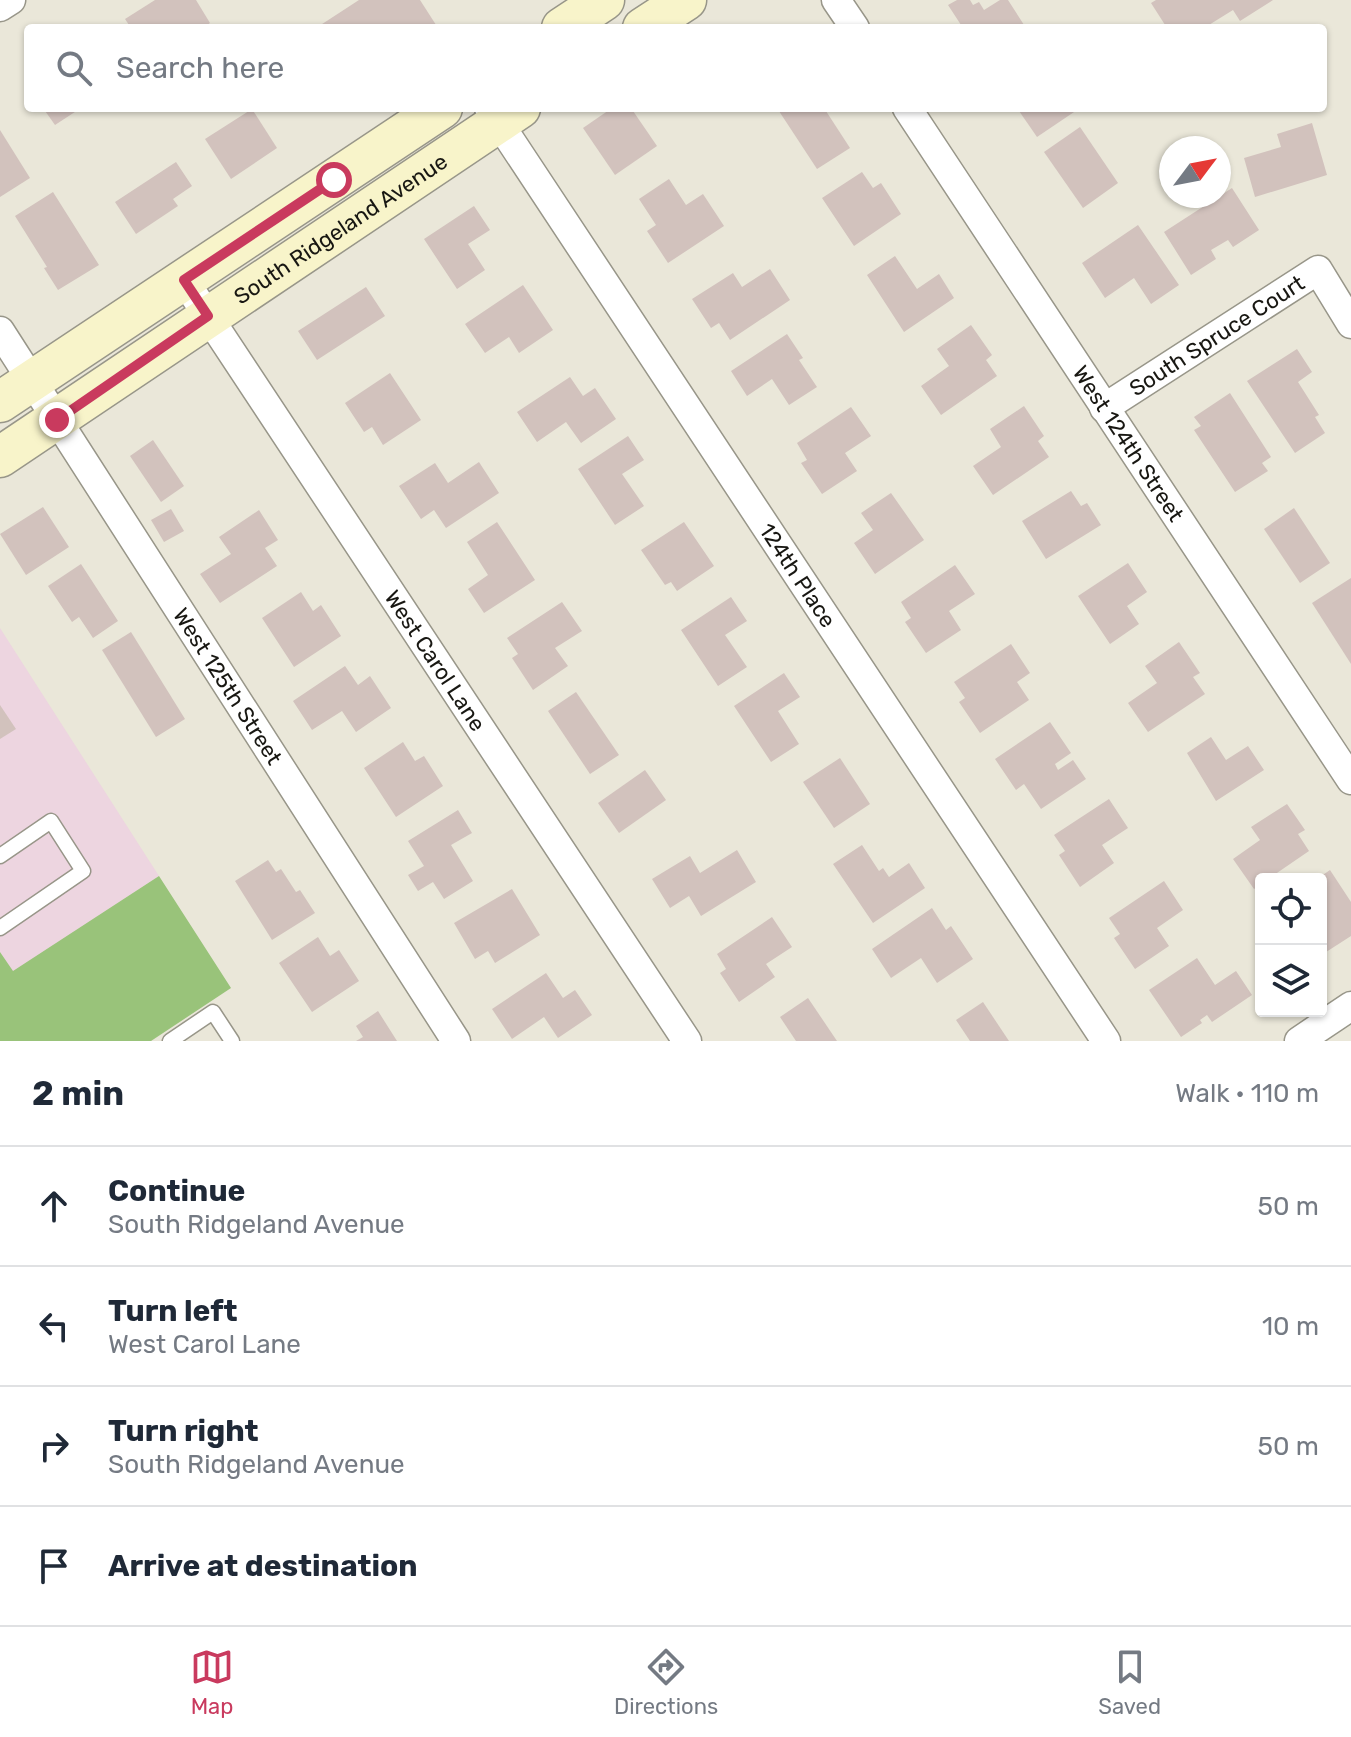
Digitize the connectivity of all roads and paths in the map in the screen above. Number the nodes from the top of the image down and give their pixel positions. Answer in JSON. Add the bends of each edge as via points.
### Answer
{"nodes":[{"id":1,"x":11,"y":0,"type":"edge"},
{"id":2,"x":604,"y":0,"type":"edge"},
{"id":3,"x":686,"y":0,"type":"edge"},
{"id":4,"x":836,"y":0,"type":"edge"},
{"id":5,"x":0,"y":7,"type":"edge"},
{"id":6,"x":568,"y":24,"type":"edge"},
{"id":7,"x":649,"y":24,"type":"edge"},
{"id":8,"x":852,"y":24,"type":"edge"},
{"id":9,"x":436,"y":112,"type":"edge"},
{"id":10,"x":910,"y":112,"type":"edge"},
{"id":11,"x":503,"y":113,"type":"edge"},
{"id":12,"x":184,"y":280,"type":"junction"},
{"id":13,"x":208,"y":316,"type":"junction"},
{"id":14,"x":1351,"y":324,"type":"edge"},
{"id":15,"x":0,"y":331,"type":"edge"},
{"id":16,"x":33,"y":381,"type":"junction"},
{"id":17,"x":0,"y":402,"type":"edge"},
{"id":18,"x":1104,"y":408,"type":"junction"},
{"id":19,"x":57,"y":420,"type":"junction"},
{"id":20,"x":0,"y":457,"type":"edge"},
{"id":21,"x":1351,"y":780,"type":"edge"},
{"id":22,"x":0,"y":856,"type":"edge"},
{"id":23,"x":0,"y":928,"type":"edge"},
{"id":24,"x":1351,"y":1006,"type":"edge"},
{"id":25,"x":170,"y":1041,"type":"edge"},
{"id":26,"x":232,"y":1041,"type":"edge"},
{"id":27,"x":456,"y":1041,"type":"edge"},
{"id":28,"x":687,"y":1041,"type":"edge"},
{"id":29,"x":1106,"y":1041,"type":"edge"},
{"id":30,"x":1299,"y":1041,"type":"edge"}],
"edges":[{"from":1,"to":5,"type":"street"},
{"from":2,"to":6,"type":"main road"},
{"from":3,"to":7,"type":"main road"},
{"from":4,"to":8,"type":"street"},
{"from":9,"to":12,"type":"main road","name":"South Ridgeland Avenue"},
{"from":10,"to":18,"type":"street","name":"West 124th Street"},
{"from":11,"to":13,"type":"main road","name":"South Ridgeland Avenue"},
{"from":11,"to":29,"type":"street","name":"124th Place"},
{"from":12,"to":13,"type":"street","name":"West Carol Lane"},
{"from":12,"to":16,"type":"main road","name":"South Ridgeland Avenue"},
{"from":13,"to":19,"type":"main road","name":"South Ridgeland Avenue"},
{"from":13,"to":28,"type":"street","name":"West Carol Lane"},
{"from":14,"to":18,"type":"street","name":"South Spruce Court","via":[[1318,270]]},
{"from":15,"to":16,"type":"street","name":"West 125th Street"},
{"from":16,"to":17,"type":"main road","name":"South Ridgeland Avenue"},
{"from":16,"to":19,"type":"street","name":"West 125th Street"},
{"from":18,"to":21,"type":"street","name":"West 124th Street"},
{"from":19,"to":20,"type":"main road","name":"South Ridgeland Avenue"},
{"from":19,"to":27,"type":"street","name":"West 125th Street"},
{"from":22,"to":23,"type":"lane","via":[[51,821],[83,871]]},
{"from":24,"to":30,"type":"street"},
{"from":25,"to":26,"type":"lane","via":[[213,1012]]}]}
